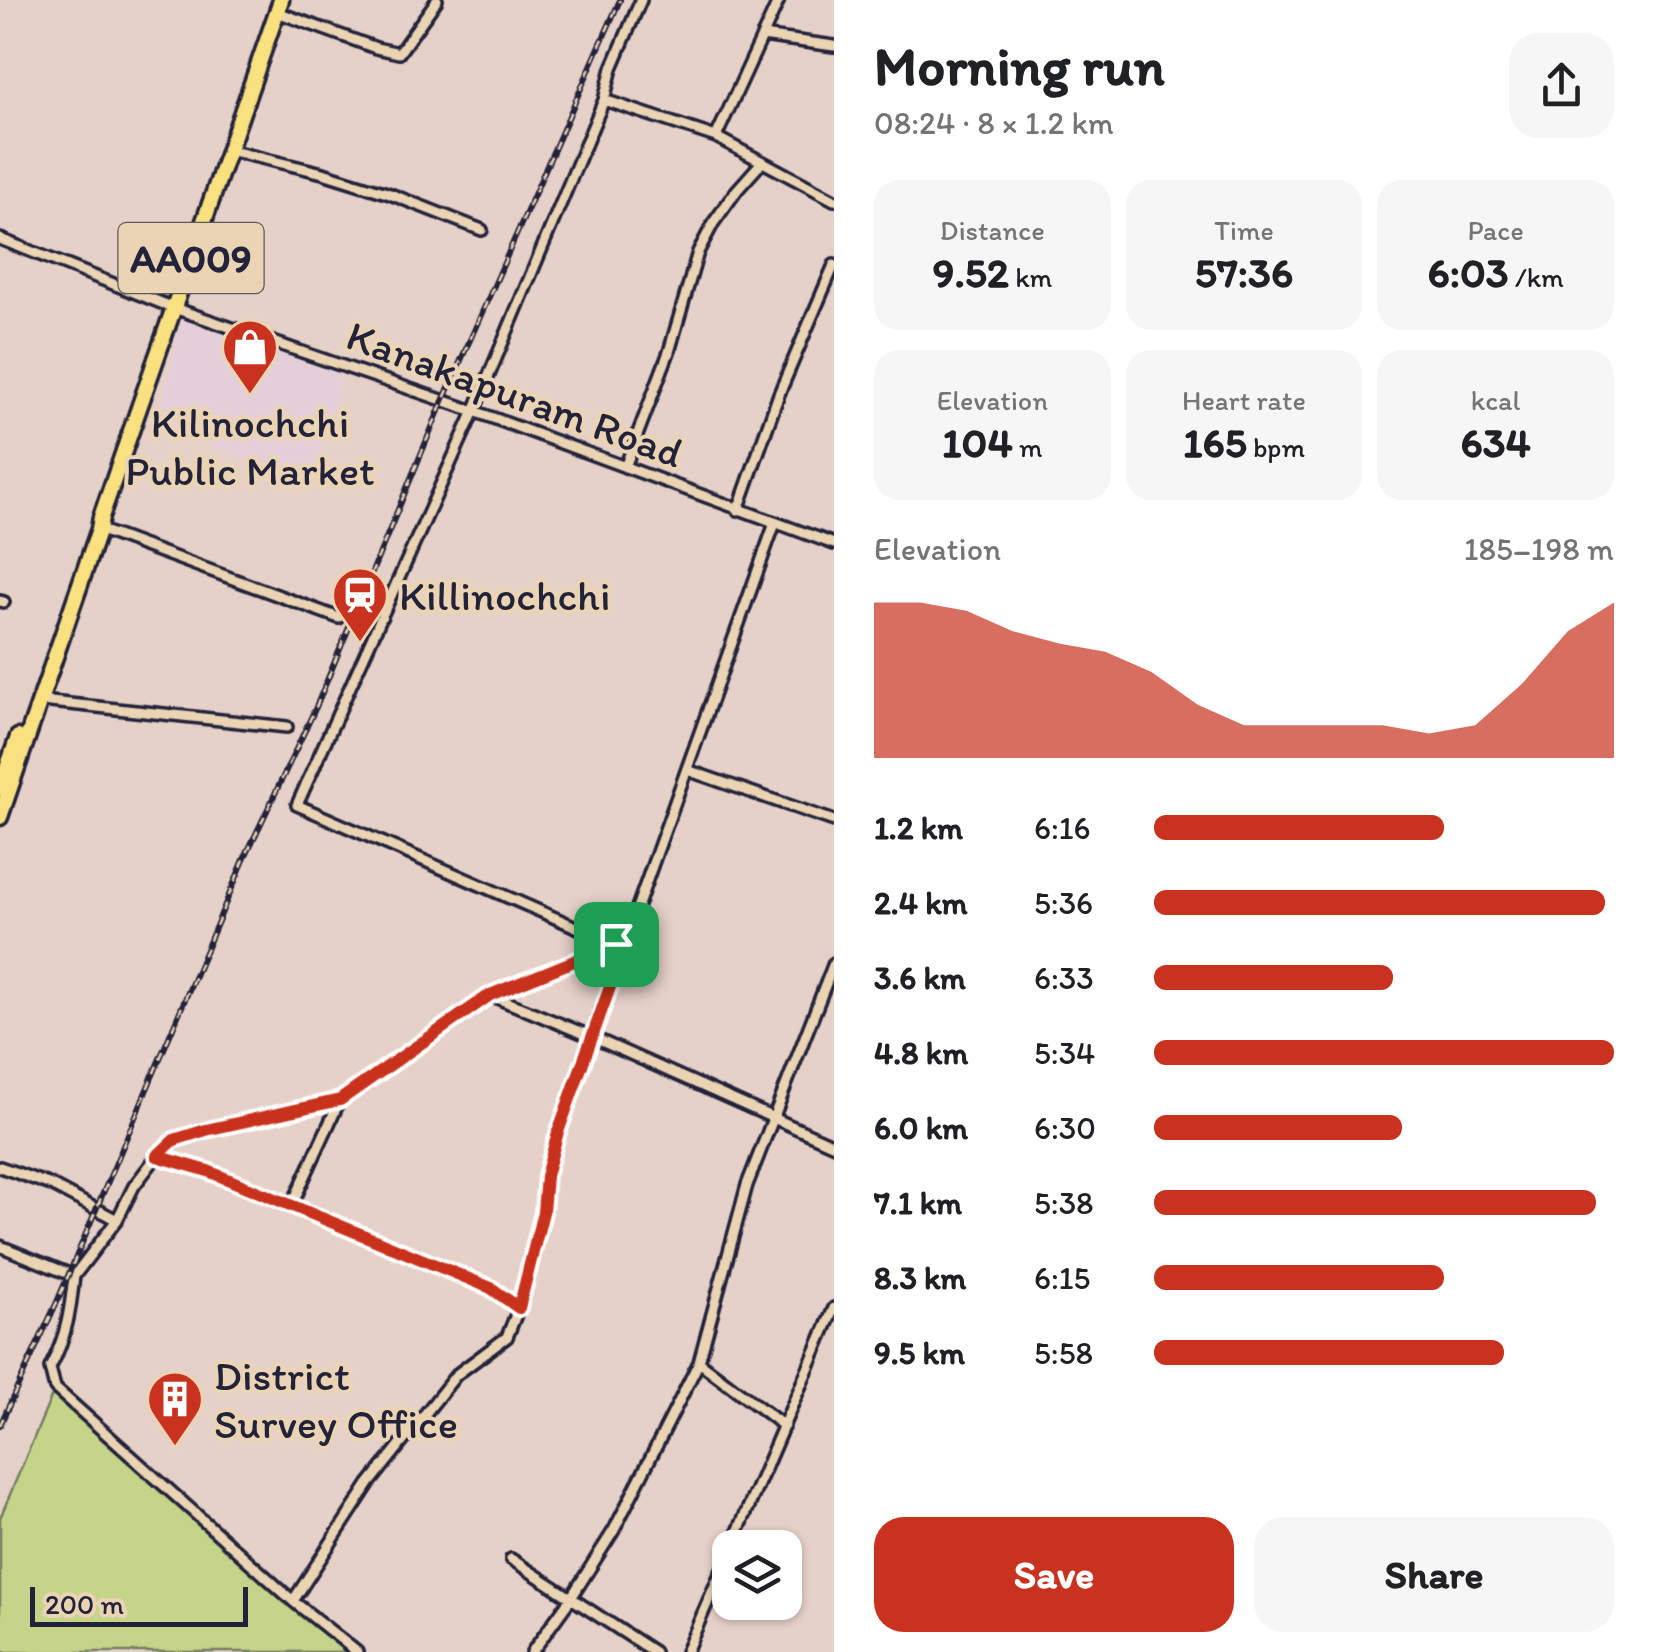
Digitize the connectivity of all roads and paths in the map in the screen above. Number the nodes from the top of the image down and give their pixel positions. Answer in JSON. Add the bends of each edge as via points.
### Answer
{"nodes":[{"id":1,"x":437,"y":0,"type":"edge"},
{"id":2,"x":641,"y":0,"type":"edge"},
{"id":3,"x":779,"y":0,"type":"edge"},
{"id":4,"x":279,"y":6,"type":"edge"},
{"id":5,"x":762,"y":36,"type":"junction"},
{"id":6,"x":834,"y":46,"type":"edge"},
{"id":7,"x":604,"y":100,"type":"junction"},
{"id":8,"x":716,"y":137,"type":"junction"},
{"id":9,"x":228,"y":150,"type":"junction"},
{"id":10,"x":762,"y":162,"type":"junction"},
{"id":11,"x":834,"y":200,"type":"edge"},
{"id":12,"x":482,"y":230,"type":"dead end"},
{"id":13,"x":0,"y":238,"type":"edge"},
{"id":14,"x":834,"y":265,"type":"edge"},
{"id":15,"x":174,"y":308,"type":"junction"},
{"id":16,"x":474,"y":411,"type":"junction"},
{"id":17,"x":625,"y":467,"type":"junction"},
{"id":18,"x":738,"y":510,"type":"junction"},
{"id":19,"x":774,"y":523,"type":"junction"},
{"id":20,"x":97,"y":524,"type":"junction"},
{"id":21,"x":834,"y":544,"type":"edge"},
{"id":22,"x":339,"y":618,"type":"dead end"},
{"id":23,"x":41,"y":701,"type":"junction"},
{"id":24,"x":287,"y":728,"type":"dead end"},
{"id":25,"x":687,"y":770,"type":"junction"},
{"id":26,"x":4,"y":781,"type":"edge"},
{"id":27,"x":0,"y":817,"type":"edge"},
{"id":28,"x":834,"y":820,"type":"edge"},
{"id":29,"x":620,"y":946,"type":"junction"},
{"id":30,"x":834,"y":963,"type":"edge"},
{"id":31,"x":490,"y":995,"type":"junction"},
{"id":32,"x":592,"y":1037,"type":"junction"},
{"id":33,"x":340,"y":1100,"type":"junction"},
{"id":34,"x":773,"y":1119,"type":"junction"},
{"id":35,"x":834,"y":1146,"type":"edge"},
{"id":36,"x":157,"y":1156,"type":"junction"},
{"id":37,"x":0,"y":1167,"type":"edge"},
{"id":38,"x":292,"y":1206,"type":"junction"},
{"id":39,"x":117,"y":1220,"type":"junction"},
{"id":40,"x":0,"y":1246,"type":"edge"},
{"id":41,"x":74,"y":1276,"type":"junction"},
{"id":42,"x":519,"y":1308,"type":"junction"},
{"id":43,"x":834,"y":1308,"type":"edge"},
{"id":44,"x":699,"y":1362,"type":"junction"},
{"id":45,"x":784,"y":1426,"type":"junction"},
{"id":46,"x":739,"y":1530,"type":"edge"},
{"id":47,"x":511,"y":1560,"type":"dead end"},
{"id":48,"x":712,"y":1592,"type":"edge"},
{"id":49,"x":572,"y":1598,"type":"junction"},
{"id":50,"x":293,"y":1601,"type":"junction"},
{"id":51,"x":352,"y":1650,"type":"edge"},
{"id":52,"x":532,"y":1652,"type":"edge"},
{"id":53,"x":654,"y":1652,"type":"edge"},
{"id":54,"x":686,"y":1652,"type":"edge"}],
"edges":[{"from":1,"to":4,"type":"street","via":[[399,53]]},
{"from":2,"to":7,"type":"street"},
{"from":3,"to":5,"type":"street"},
{"from":4,"to":9,"type":"highway","number":"AA009"},
{"from":5,"to":6,"type":"street"},
{"from":5,"to":8,"type":"street"},
{"from":7,"to":8,"type":"street"},
{"from":7,"to":16,"type":"street"},
{"from":8,"to":10,"type":"street"},
{"from":9,"to":12,"type":"street","via":[[390,194]]},
{"from":9,"to":15,"type":"highway","number":"AA009"},
{"from":10,"to":11,"type":"street"},
{"from":10,"to":17,"type":"street","via":[[698,252]]},
{"from":13,"to":15,"type":"street","name":"Kanakapuram Road"},
{"from":14,"to":18,"type":"street"},
{"from":15,"to":16,"type":"street","name":"Kanakapuram Road"},
{"from":15,"to":20,"type":"highway","number":"AA009"},
{"from":16,"to":17,"type":"street","name":"Kanakapuram Road"},
{"from":16,"to":29,"type":"street","via":[[297,805]]},
{"from":17,"to":18,"type":"street","name":"Kanakapuram Road"},
{"from":18,"to":19,"type":"street","name":"Kanakapuram Road"},
{"from":19,"to":21,"type":"street","name":"Kanakapuram Road"},
{"from":19,"to":25,"type":"street"},
{"from":20,"to":22,"type":"street"},
{"from":20,"to":23,"type":"highway","number":"AA009"},
{"from":20,"to":26,"type":"highway","number":"AA009"},
{"from":23,"to":24,"type":"street"},
{"from":23,"to":26,"type":"highway","number":"AA009"},
{"from":25,"to":28,"type":"street"},
{"from":25,"to":29,"type":"street"},
{"from":26,"to":27,"type":"highway","number":"AA009"},
{"from":29,"to":31,"type":"street"},
{"from":29,"to":32,"type":"street"},
{"from":30,"to":34,"type":"street"},
{"from":31,"to":32,"type":"street"},
{"from":31,"to":33,"type":"street"},
{"from":32,"to":34,"type":"street"},
{"from":32,"to":42,"type":"street","via":[[546,1176]]},
{"from":33,"to":36,"type":"street","via":[[206,1130],[174,1140]]},
{"from":33,"to":38,"type":"street"},
{"from":34,"to":35,"type":"street"},
{"from":34,"to":44,"type":"street","via":[[747,1184]]},
{"from":36,"to":38,"type":"street"},
{"from":36,"to":39,"type":"street"},
{"from":37,"to":39,"type":"street"},
{"from":38,"to":42,"type":"street","via":[[491,1288]]},
{"from":39,"to":41,"type":"street"},
{"from":40,"to":41,"type":"street"},
{"from":41,"to":50,"type":"street","via":[[63,1343],[50,1368],[55,1388]]},
{"from":42,"to":50,"type":"street","via":[[506,1337],[456,1375],[369,1484]]},
{"from":43,"to":45,"type":"street"},
{"from":44,"to":45,"type":"street"},
{"from":44,"to":49,"type":"street"},
{"from":45,"to":46,"type":"street"},
{"from":47,"to":49,"type":"street"},
{"from":48,"to":54,"type":"street"},
{"from":49,"to":52,"type":"street"},
{"from":49,"to":53,"type":"street"},
{"from":50,"to":51,"type":"street"}]}
